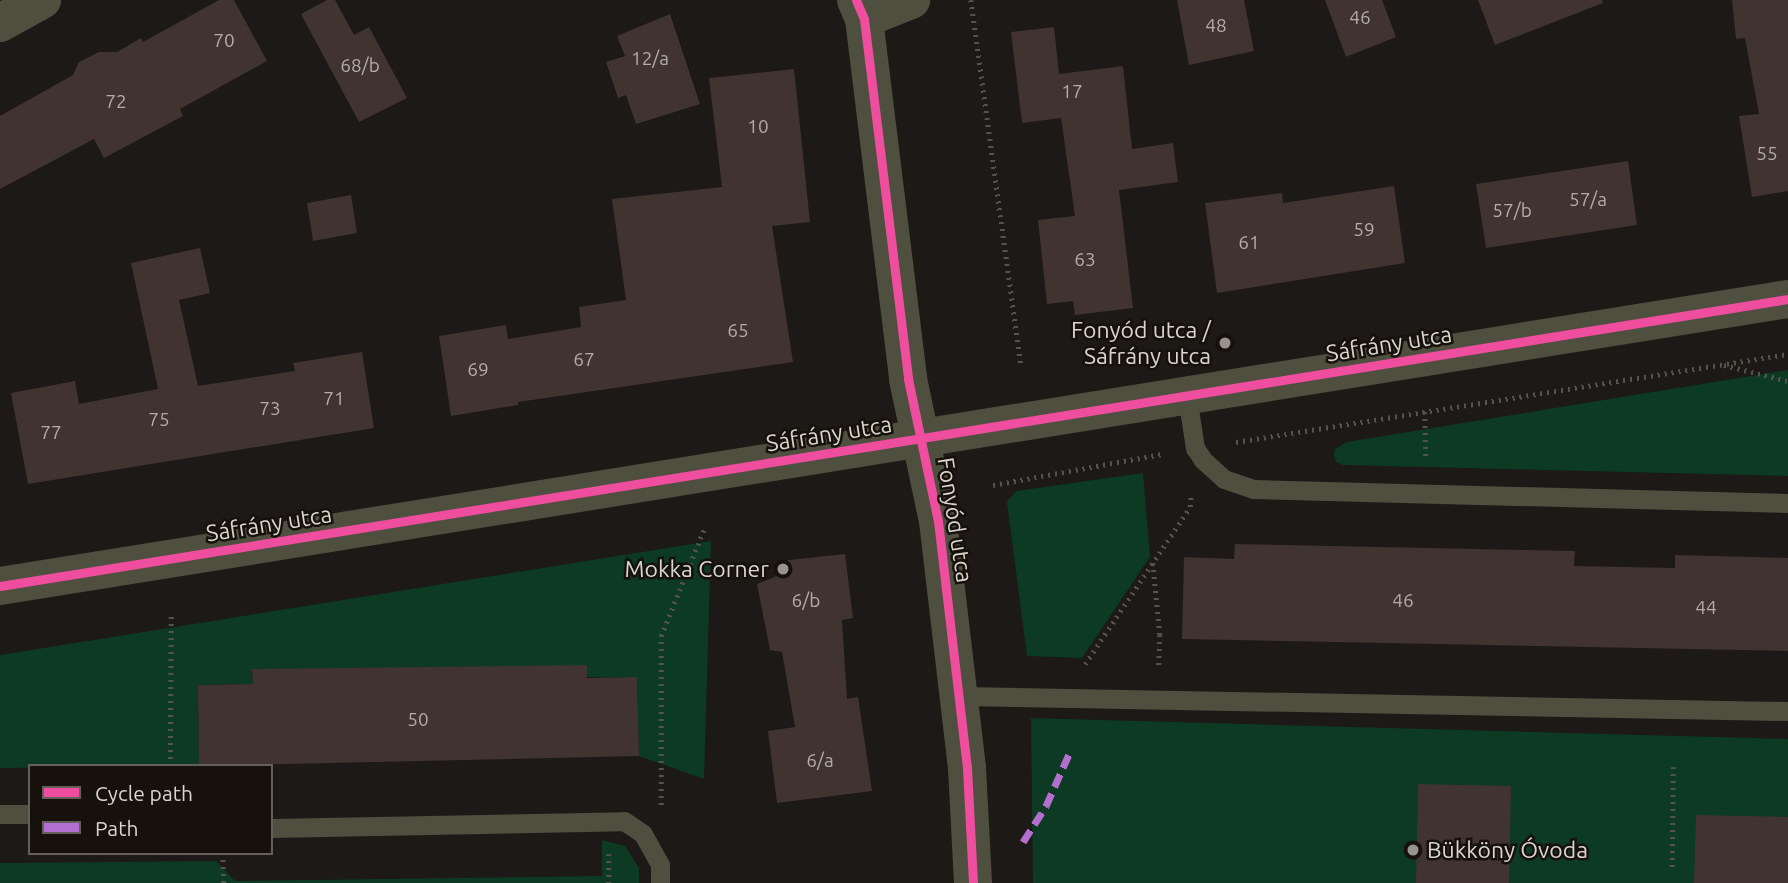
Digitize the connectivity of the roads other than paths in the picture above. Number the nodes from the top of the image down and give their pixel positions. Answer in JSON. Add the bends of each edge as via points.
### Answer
{"nodes":[{"id":1,"x":42,"y":0,"type":"edge"},
{"id":2,"x":911,"y":0,"type":"edge"},
{"id":3,"x":860,"y":10,"type":"edge"},
{"id":4,"x":0,"y":23,"type":"edge"},
{"id":5,"x":1788,"y":299,"type":"edge"},
{"id":6,"x":1187,"y":396,"type":"junction"},
{"id":7,"x":921,"y":439,"type":"junction"},
{"id":8,"x":1788,"y":503,"type":"edge"},
{"id":9,"x":0,"y":586,"type":"edge"},
{"id":10,"x":960,"y":695,"type":"junction"},
{"id":11,"x":1788,"y":711,"type":"edge"},
{"id":12,"x":0,"y":814,"type":"edge"},
{"id":13,"x":28,"y":814,"type":"edge"},
{"id":14,"x":273,"y":828,"type":"edge"},
{"id":15,"x":660,"y":874,"type":"edge"},
{"id":16,"x":973,"y":883,"type":"edge"}],
"edges":[{"from":1,"to":4,"type":"street"},
{"from":2,"to":3,"type":"street"},
{"from":3,"to":7,"type":"street","name":"Fonyód utca","via":[[906,367]]},
{"from":5,"to":6,"type":"street","name":"Sáfrány utca"},
{"from":6,"to":7,"type":"street","name":"Sáfrány utca"},
{"from":6,"to":8,"type":"lane","via":[[1195,448],[1224,480],[1253,489]]},
{"from":7,"to":9,"type":"street","name":"Sáfrány utca"},
{"from":7,"to":10,"type":"street","name":"Fonyód utca","via":[[934,495]]},
{"from":10,"to":11,"type":"lane"},
{"from":10,"to":16,"type":"street","name":"Fonyód utca"},
{"from":12,"to":13,"type":"lane"},
{"from":14,"to":15,"type":"lane","via":[[624,821],[643,834]]}]}
